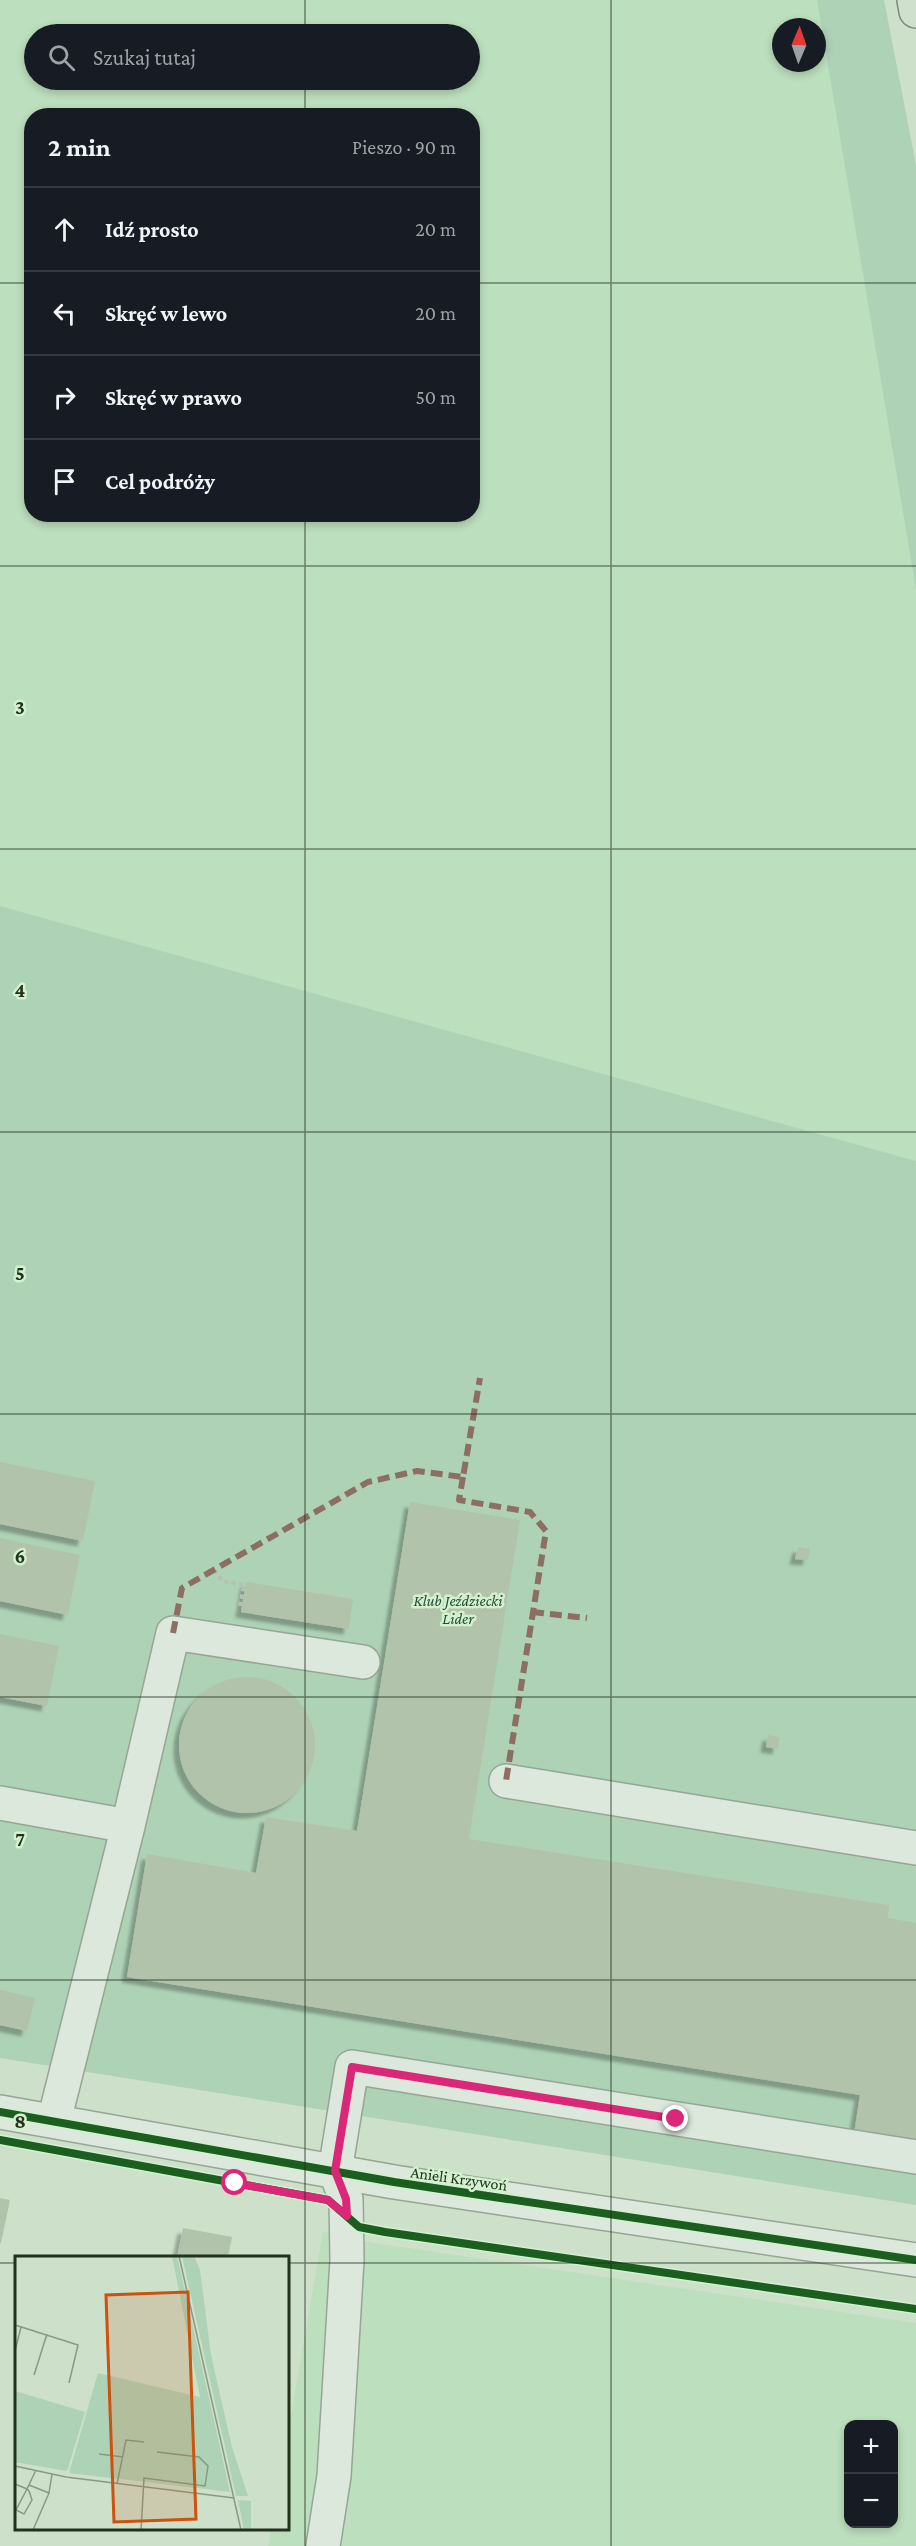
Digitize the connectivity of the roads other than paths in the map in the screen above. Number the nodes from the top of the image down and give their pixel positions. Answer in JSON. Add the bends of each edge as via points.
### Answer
{"nodes":[{"id":1,"x":914,"y":0,"type":"edge"},
{"id":2,"x":916,"y":10,"type":"edge"},
{"id":3,"x":363,"y":1662,"type":"dead end"},
{"id":4,"x":506,"y":1781,"type":"dead end"},
{"id":5,"x":0,"y":1803,"type":"edge"},
{"id":6,"x":128,"y":1826,"type":"junction"},
{"id":7,"x":916,"y":1848,"type":"edge"},
{"id":8,"x":0,"y":2112,"type":"edge"},
{"id":9,"x":54,"y":2121,"type":"junction"},
{"id":10,"x":916,"y":2157,"type":"edge"},
{"id":11,"x":335,"y":2171,"type":"junction"},
{"id":12,"x":916,"y":2260,"type":"edge"},
{"id":13,"x":323,"y":2546,"type":"edge"}],
"edges":[{"from":1,"to":2,"type":"main road"},
{"from":3,"to":6,"type":"street","via":[[173,1633]]},
{"from":4,"to":7,"type":"street"},
{"from":5,"to":6,"type":"street"},
{"from":6,"to":9,"type":"street"},
{"from":8,"to":9,"type":"street","name":"Anieli Krzywoń"},
{"from":9,"to":11,"type":"street","name":"Anieli Krzywoń"},
{"from":10,"to":11,"type":"street","via":[[352,2067]]},
{"from":11,"to":12,"type":"street","name":"Anieli Krzywoń"},
{"from":11,"to":13,"type":"street","via":[[346,2199],[347,2260],[334,2476]]}]}
